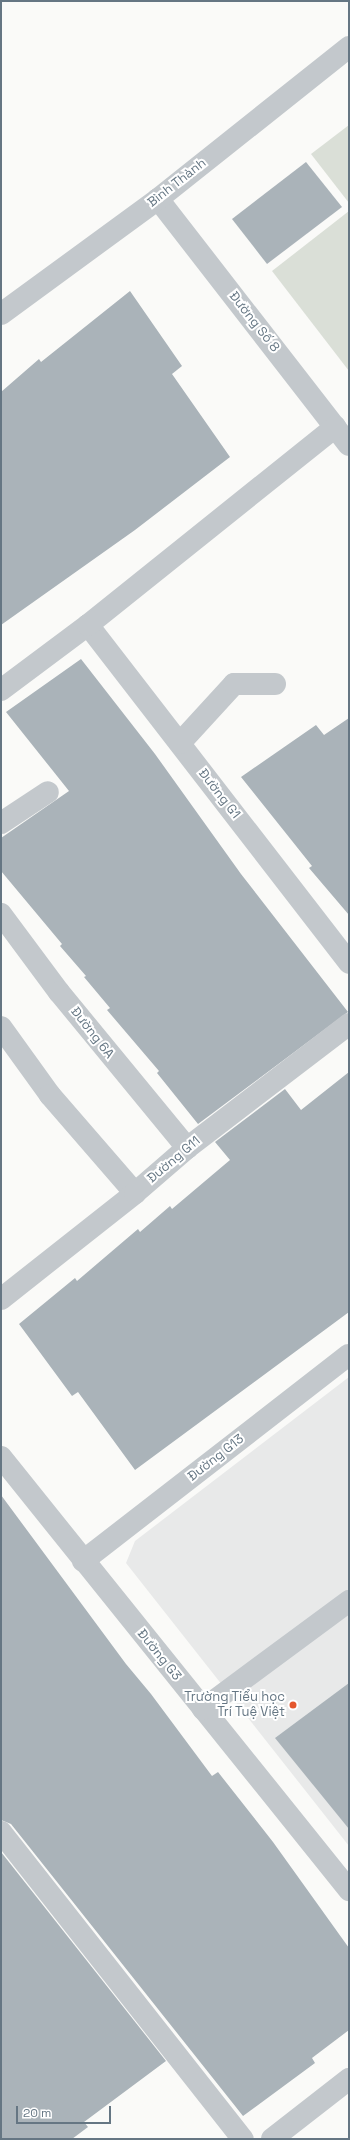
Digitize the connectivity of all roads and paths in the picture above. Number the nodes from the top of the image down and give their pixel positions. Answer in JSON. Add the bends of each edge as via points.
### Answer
{"nodes":[{"id":1,"x":349,"y":47,"type":"edge"},
{"id":2,"x":158,"y":199,"type":"junction"},
{"id":3,"x":1,"y":314,"type":"edge"},
{"id":4,"x":336,"y":427,"type":"junction"},
{"id":5,"x":349,"y":445,"type":"edge"},
{"id":6,"x":88,"y":624,"type":"junction"},
{"id":7,"x":275,"y":684,"type":"dead end"},
{"id":8,"x":1,"y":690,"type":"edge"},
{"id":9,"x":180,"y":744,"type":"junction"},
{"id":10,"x":48,"y":792,"type":"dead end"},
{"id":11,"x":1,"y":823,"type":"edge"},
{"id":12,"x":1,"y":914,"type":"edge"},
{"id":13,"x":349,"y":963,"type":"edge"},
{"id":14,"x":349,"y":1024,"type":"edge"},
{"id":15,"x":1,"y":1028,"type":"edge"},
{"id":16,"x":187,"y":1148,"type":"junction"},
{"id":17,"x":135,"y":1193,"type":"junction"},
{"id":18,"x":1,"y":1298,"type":"edge"},
{"id":19,"x":349,"y":1355,"type":"edge"},
{"id":20,"x":1,"y":1457,"type":"edge"},
{"id":21,"x":83,"y":1560,"type":"junction"},
{"id":22,"x":349,"y":1601,"type":"edge"},
{"id":23,"x":203,"y":1709,"type":"junction"},
{"id":24,"x":1,"y":1832,"type":"edge"},
{"id":25,"x":349,"y":1890,"type":"edge"},
{"id":26,"x":349,"y":2078,"type":"edge"},
{"id":27,"x":243,"y":2139,"type":"edge"},
{"id":28,"x":272,"y":2139,"type":"edge"}],
"edges":[{"from":1,"to":2,"type":"street","name":"Bình Thành"},
{"from":2,"to":3,"type":"street","name":"Bình Thành"},
{"from":2,"to":4,"type":"street","name":"Đường Số 8"},
{"from":4,"to":5,"type":"street","name":"Đường Số 8"},
{"from":4,"to":6,"type":"street"},
{"from":6,"to":8,"type":"street"},
{"from":6,"to":9,"type":"street","name":"Đường G1"},
{"from":7,"to":9,"type":"street","via":[[234,684]]},
{"from":9,"to":13,"type":"street","name":"Đường G1"},
{"from":10,"to":11,"type":"street"},
{"from":12,"to":16,"type":"street","name":"Đường 6A","via":[[59,992]]},
{"from":14,"to":16,"type":"street","name":"Đường G11"},
{"from":15,"to":17,"type":"street","via":[[50,1095]]},
{"from":16,"to":17,"type":"street","name":"Đường G11"},
{"from":17,"to":18,"type":"street","name":"Đường G11"},
{"from":19,"to":21,"type":"street","name":"Đường G13"},
{"from":20,"to":21,"type":"street","name":"Đường G3"},
{"from":21,"to":23,"type":"street","name":"Đường G3"},
{"from":22,"to":23,"type":"street"},
{"from":23,"to":25,"type":"street","name":"Đường G3"},
{"from":24,"to":27,"type":"street"},
{"from":26,"to":28,"type":"street"}]}
